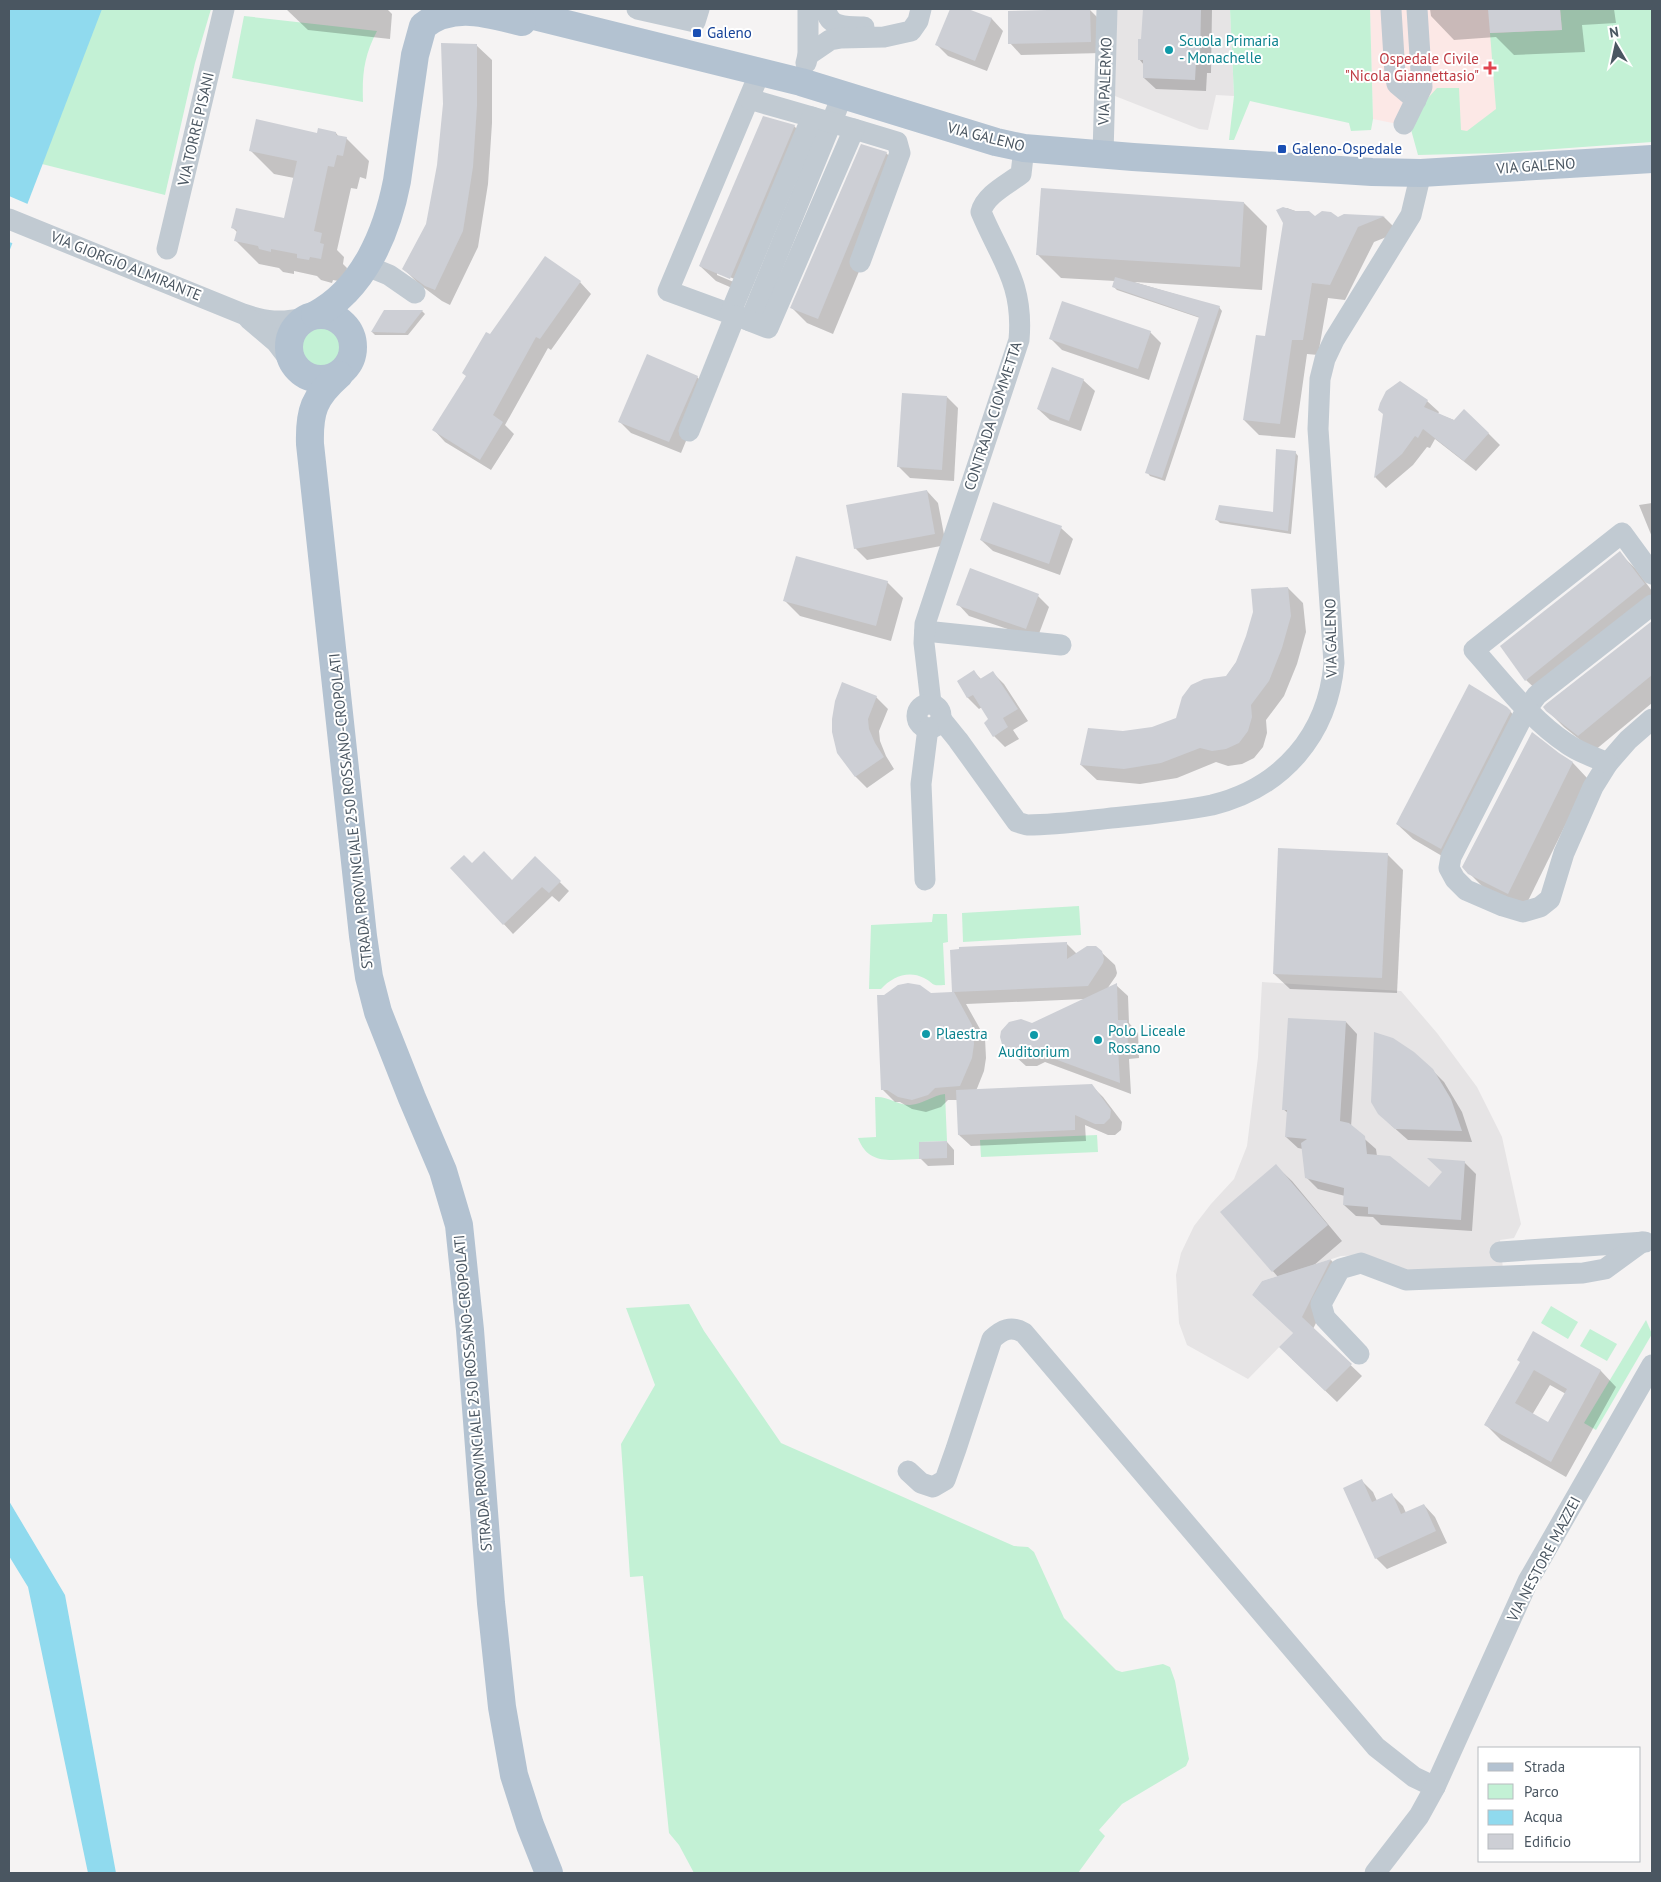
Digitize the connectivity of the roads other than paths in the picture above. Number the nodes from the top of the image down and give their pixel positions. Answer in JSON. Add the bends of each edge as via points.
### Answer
{"nodes":[{"id":1,"x":224,"y":9,"type":"edge"},
{"id":2,"x":506,"y":9,"type":"edge"},
{"id":3,"x":543,"y":9,"type":"edge"},
{"id":4,"x":699,"y":9,"type":"edge"},
{"id":5,"x":808,"y":9,"type":"edge"},
{"id":6,"x":826,"y":9,"type":"edge"},
{"id":7,"x":1107,"y":9,"type":"edge"},
{"id":8,"x":1417,"y":9,"type":"edge"},
{"id":9,"x":463,"y":10,"type":"edge"},
{"id":10,"x":650,"y":10,"type":"edge"},
{"id":11,"x":1391,"y":10,"type":"dead end"},
{"id":12,"x":920,"y":15,"type":"edge"},
{"id":13,"x":418,"y":25,"type":"edge"},
{"id":14,"x":594,"y":30,"type":"junction"},
{"id":15,"x":808,"y":55,"type":"junction"},
{"id":16,"x":760,"y":72,"type":"junction"},
{"id":17,"x":801,"y":82,"type":"junction"},
{"id":18,"x":843,"y":94,"type":"junction"},
{"id":19,"x":749,"y":99,"type":"junction"},
{"id":20,"x":1416,"y":100,"type":"junction"},
{"id":21,"x":822,"y":120,"type":"junction"},
{"id":22,"x":1404,"y":124,"type":"dead end"},
{"id":23,"x":854,"y":129,"type":"junction"},
{"id":24,"x":1024,"y":148,"type":"junction"},
{"id":25,"x":1103,"y":154,"type":"junction"},
{"id":26,"x":1652,"y":158,"type":"edge"},
{"id":27,"x":1421,"y":173,"type":"junction"},
{"id":28,"x":9,"y":219,"type":"edge"},
{"id":29,"x":167,"y":249,"type":"dead end"},
{"id":30,"x":369,"y":260,"type":"junction"},
{"id":31,"x":860,"y":262,"type":"dead end"},
{"id":32,"x":415,"y":293,"type":"dead end"},
{"id":33,"x":243,"y":314,"type":"junction"},
{"id":34,"x":310,"y":317,"type":"junction"},
{"id":35,"x":738,"y":317,"type":"junction"},
{"id":36,"x":351,"y":336,"type":"junction"},
{"id":37,"x":292,"y":364,"type":"junction"},
{"id":38,"x":339,"y":375,"type":"junction"},
{"id":39,"x":689,"y":431,"type":"dead end"},
{"id":40,"x":310,"y":444,"type":"junction"},
{"id":41,"x":1652,"y":574,"type":"edge"},
{"id":42,"x":1652,"y":604,"type":"edge"},
{"id":43,"x":925,"y":631,"type":"junction"},
{"id":44,"x":1060,"y":645,"type":"dead end"},
{"id":45,"x":1527,"y":708,"type":"junction"},
{"id":46,"x":933,"y":717,"type":"junction"},
{"id":47,"x":1652,"y":719,"type":"edge"},
{"id":48,"x":1608,"y":763,"type":"junction"},
{"id":49,"x":924,"y":880,"type":"dead end"},
{"id":50,"x":1647,"y":1242,"type":"edge"},
{"id":51,"x":1500,"y":1252,"type":"dead end"},
{"id":52,"x":1359,"y":1354,"type":"dead end"},
{"id":53,"x":1652,"y":1365,"type":"edge"},
{"id":54,"x":908,"y":1471,"type":"dead end"},
{"id":55,"x":1435,"y":1787,"type":"junction"},
{"id":56,"x":550,"y":1873,"type":"edge"},
{"id":57,"x":1375,"y":1873,"type":"edge"}],
"edges":[{"from":1,"to":29,"type":"street","name":"VIA TORRE PISANI"},
{"from":2,"to":14,"type":"main road","name":"VIA GALENO"},
{"from":3,"to":14,"type":"main road","via":[[585,18]]},
{"from":4,"to":10,"type":"street","via":[[695,22]]},
{"from":5,"to":15,"type":"street"},
{"from":6,"to":12,"type":"street","via":[[831,22],[848,27],[903,26]]},
{"from":7,"to":25,"type":"street","name":"VIA PALERMO"},
{"from":8,"to":20,"type":"street","via":[[1422,87]]},
{"from":9,"to":13,"type":"main road"},
{"from":9,"to":14,"type":"main road","via":[[580,36]]},
{"from":11,"to":20,"type":"street","via":[[1397,84]]},
{"from":12,"to":15,"type":"street","via":[[911,31],[884,37],[830,40]]},
{"from":13,"to":30,"type":"main road","via":[[393,200],[378,245]]},
{"from":14,"to":16,"type":"main road","name":"VIA GALENO"},
{"from":15,"to":17,"type":"street"},
{"from":16,"to":17,"type":"main road","name":"VIA GALENO"},
{"from":16,"to":19,"type":"street"},
{"from":17,"to":18,"type":"main road","name":"VIA GALENO"},
{"from":18,"to":21,"type":"street"},
{"from":18,"to":24,"type":"main road","name":"VIA GALENO"},
{"from":19,"to":21,"type":"street"},
{"from":19,"to":35,"type":"street","via":[[668,291]]},
{"from":20,"to":22,"type":"street"},
{"from":21,"to":23,"type":"street"},
{"from":21,"to":35,"type":"street"},
{"from":23,"to":31,"type":"street","via":[[897,142],[900,152]]},
{"from":23,"to":35,"type":"street","via":[[768,328]]},
{"from":24,"to":25,"type":"main road","name":"VIA GALENO"},
{"from":24,"to":43,"type":"street","name":"CONTRADA CIOMMETTA","via":[[1021,174],[989,198],[982,212],[1012,275],[1020,317],[1019,340]]},
{"from":25,"to":27,"type":"main road","name":"VIA GALENO"},
{"from":26,"to":27,"type":"main road","name":"VIA GALENO"},
{"from":27,"to":46,"type":"street","name":"VIA GALENO","via":[[1411,215],[1334,340],[1320,378],[1318,429],[1334,663],[1327,700],[1303,750],[1263,784],[1214,804],[1183,810],[1027,825],[1017,822],[958,740]]},
{"from":28,"to":33,"type":"street","name":"VIA GIORGIO ALMIRANTE"},
{"from":30,"to":32,"type":"street"},
{"from":30,"to":34,"type":"main road","via":[[335,303]]},
{"from":30,"to":36,"type":"main road","via":[[353,305]]},
{"from":33,"to":34,"type":"street","via":[[282,322]]},
{"from":33,"to":37,"type":"street","via":[[270,336]]},
{"from":34,"to":36,"type":"main road","via":[[327,315],[337,319]]},
{"from":34,"to":37,"type":"main road","via":[[297,324],[290,338],[288,354]]},
{"from":35,"to":39,"type":"street"},
{"from":36,"to":38,"type":"main road","via":[[354,346],[352,357]]},
{"from":37,"to":38,"type":"main road","via":[[298,372],[318,380]]},
{"from":37,"to":40,"type":"main road","name":"STRADA PROVINCIALE 250 ROSSANO-CROPOLATI"},
{"from":38,"to":40,"type":"main road","name":"STRADA PROVINCIALE 250 ROSSANO-CROPOLATI","via":[[322,392],[311,412]]},
{"from":40,"to":56,"type":"main road","name":"STRADA PROVINCIALE 250 ROSSANO-CROPOLATI","via":[[369,978],[387,1036],[443,1171],[459,1226],[502,1707],[516,1782]]},
{"from":41,"to":45,"type":"street","via":[[1622,533],[1474,650]]},
{"from":42,"to":45,"type":"street","via":[[1537,695]]},
{"from":43,"to":44,"type":"street"},
{"from":43,"to":46,"type":"street","name":"CONTRADA CIOMMETTA"},
{"from":45,"to":48,"type":"street","via":[[1564,743]]},
{"from":45,"to":48,"type":"street","via":[[1451,857],[1450,868],[1455,879],[1466,890],[1524,912],[1540,907],[1550,899],[1575,827],[1593,786]]},
{"from":46,"to":49,"type":"street","name":"CONTRADA CIOMMETTA","via":[[921,784]]},
{"from":47,"to":48,"type":"street"},
{"from":50,"to":51,"type":"street"},
{"from":50,"to":52,"type":"street","via":[[1605,1270],[1583,1273],[1406,1280],[1361,1263],[1340,1269],[1321,1304],[1325,1318]]},
{"from":53,"to":55,"type":"street","name":"VIA NESTORE MAZZEI","via":[[1528,1581]]},
{"from":54,"to":55,"type":"street","via":[[921,1483],[933,1487],[945,1480],[992,1339],[1006,1328],[1017,1329],[1030,1340],[1376,1747],[1414,1777]]},
{"from":55,"to":57,"type":"street","name":"VIA NESTORE MAZZEI","via":[[1419,1816]]}]}
